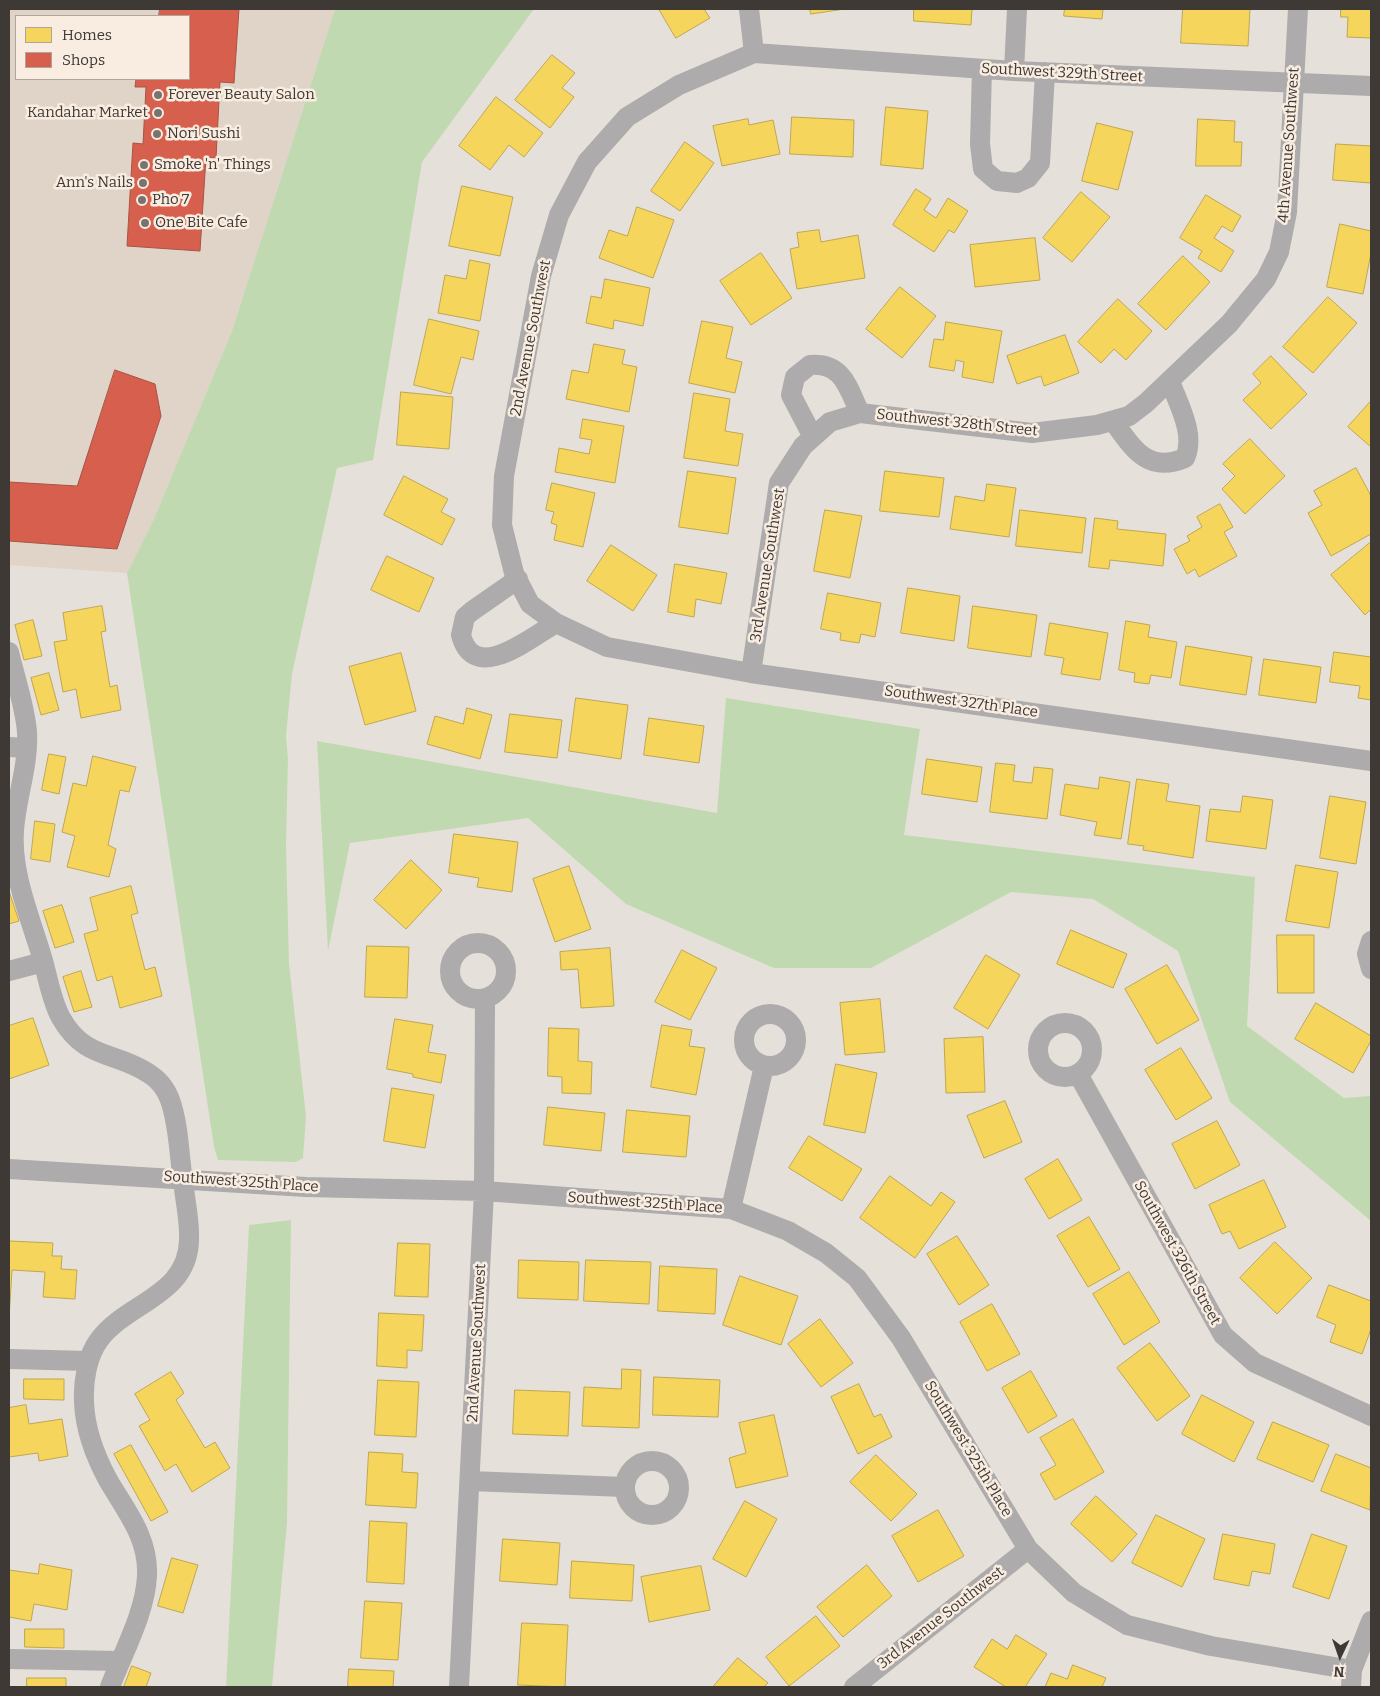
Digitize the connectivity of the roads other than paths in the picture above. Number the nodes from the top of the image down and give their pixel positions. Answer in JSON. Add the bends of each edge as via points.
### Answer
{"nodes":[{"id":1,"x":749,"y":9,"type":"edge"},
{"id":2,"x":1017,"y":9,"type":"edge"},
{"id":3,"x":1298,"y":9,"type":"edge"},
{"id":4,"x":754,"y":53,"type":"junction"},
{"id":5,"x":982,"y":69,"type":"junction"},
{"id":6,"x":1014,"y":71,"type":"junction"},
{"id":7,"x":1045,"y":72,"type":"junction"},
{"id":8,"x":1294,"y":82,"type":"junction"},
{"id":9,"x":1371,"y":86,"type":"edge"},
{"id":10,"x":1229,"y":324,"type":"joint"},
{"id":11,"x":1170,"y":380,"type":"junction"},
{"id":12,"x":860,"y":413,"type":"junction"},
{"id":13,"x":1113,"y":421,"type":"junction"},
{"id":14,"x":813,"y":437,"type":"junction"},
{"id":15,"x":516,"y":576,"type":"junction"},
{"id":16,"x":556,"y":623,"type":"junction"},
{"id":17,"x":9,"y":652,"type":"edge"},
{"id":18,"x":751,"y":672,"type":"junction"},
{"id":19,"x":18,"y":748,"type":"edge"},
{"id":20,"x":1371,"y":760,"type":"edge"},
{"id":21,"x":1371,"y":941,"type":"edge"},
{"id":22,"x":43,"y":962,"type":"junction"},
{"id":23,"x":1371,"y":969,"type":"edge"},
{"id":24,"x":9,"y":971,"type":"edge"},
{"id":25,"x":485,"y":998,"type":"dead end"},
{"id":26,"x":764,"y":1066,"type":"dead end"},
{"id":27,"x":1078,"y":1074,"type":"dead end"},
{"id":28,"x":9,"y":1169,"type":"edge"},
{"id":29,"x":182,"y":1178,"type":"junction"},
{"id":30,"x":484,"y":1191,"type":"junction"},
{"id":31,"x":731,"y":1209,"type":"junction"},
{"id":32,"x":9,"y":1359,"type":"edge"},
{"id":33,"x":89,"y":1361,"type":"junction"},
{"id":34,"x":1371,"y":1416,"type":"edge"},
{"id":35,"x":470,"y":1481,"type":"junction"},
{"id":36,"x":624,"y":1487,"type":"dead end"},
{"id":37,"x":1028,"y":1549,"type":"junction"},
{"id":38,"x":1371,"y":1621,"type":"edge"},
{"id":39,"x":9,"y":1659,"type":"edge"},
{"id":40,"x":120,"y":1661,"type":"junction"},
{"id":41,"x":1351,"y":1678,"type":"edge"},
{"id":42,"x":110,"y":1687,"type":"edge"},
{"id":43,"x":458,"y":1687,"type":"edge"},
{"id":44,"x":854,"y":1687,"type":"edge"}],
"edges":[{"from":1,"to":4,"type":"street"},
{"from":2,"to":6,"type":"street"},
{"from":3,"to":8,"type":"street","name":"4th Avenue Southwest"},
{"from":4,"to":5,"type":"street","name":"Southwest 329th Street"},
{"from":4,"to":15,"type":"street","name":"2nd Avenue Southwest","via":[[679,85],[627,117],[587,162],[559,215],[540,276],[504,476],[502,525]]},
{"from":5,"to":6,"type":"street","name":"Southwest 329th Street"},
{"from":5,"to":7,"type":"street","via":[[980,144],[983,169],[997,181],[1017,183],[1028,178],[1040,163]]},
{"from":6,"to":7,"type":"street","name":"Southwest 329th Street"},
{"from":7,"to":8,"type":"street","name":"Southwest 329th Street"},
{"from":8,"to":9,"type":"street","name":"Southwest 329th Street"},
{"from":8,"to":10,"type":"street","name":"4th Avenue Southwest","via":[[1287,212],[1278,252],[1266,279]]},
{"from":10,"to":11,"type":"street","name":"Southwest 328th Street"},
{"from":11,"to":13,"type":"street","name":"Southwest 328th Street","via":[[1129,416]]},
{"from":11,"to":13,"type":"street","via":[[1188,431],[1190,448],[1185,458],[1173,463],[1149,460],[1136,453]]},
{"from":12,"to":13,"type":"street","name":"Southwest 328th Street","via":[[1032,433]]},
{"from":12,"to":14,"type":"street","name":"3rd Avenue Southwest","via":[[830,422]]},
{"from":12,"to":14,"type":"street","via":[[838,371],[830,366],[810,365],[795,377],[791,395]]},
{"from":14,"to":18,"type":"street","name":"3rd Avenue Southwest","via":[[803,446],[780,483]]},
{"from":15,"to":16,"type":"street","name":"Southwest 327th Place","via":[[530,604]]},
{"from":15,"to":16,"type":"street","via":[[466,618],[461,635],[468,651],[476,656],[494,658]]},
{"from":16,"to":18,"type":"street","name":"Southwest 327th Place","via":[[607,647]]},
{"from":17,"to":19,"type":"street","via":[[27,730]]},
{"from":18,"to":20,"type":"street","name":"Southwest 327th Place"},
{"from":19,"to":22,"type":"street","via":[[14,847],[19,878]]},
{"from":21,"to":23,"type":"street","via":[[1367,954]]},
{"from":22,"to":24,"type":"street"},
{"from":22,"to":29,"type":"street","via":[[56,1007],[73,1035],[93,1051],[146,1071],[164,1088],[173,1110]]},
{"from":25,"to":30,"type":"street","name":"2nd Avenue Southwest"},
{"from":26,"to":31,"type":"street"},
{"from":27,"to":34,"type":"street","name":"Southwest 326th Street","via":[[1223,1335],[1255,1363]]},
{"from":28,"to":29,"type":"street","name":"Southwest 325th Place"},
{"from":29,"to":30,"type":"street","name":"Southwest 325th Place","via":[[306,1187]]},
{"from":29,"to":33,"type":"street","via":[[190,1239],[183,1268],[165,1290],[104,1334]]},
{"from":30,"to":31,"type":"street","name":"Southwest 325th Place"},
{"from":30,"to":35,"type":"street","name":"2nd Avenue Southwest"},
{"from":31,"to":37,"type":"street","name":"Southwest 325th Place","via":[[788,1230],[826,1253],[857,1278],[901,1338]]},
{"from":32,"to":33,"type":"street"},
{"from":33,"to":40,"type":"street","via":[[84,1401],[90,1437],[106,1477],[141,1537],[147,1565],[142,1602]]},
{"from":35,"to":36,"type":"street"},
{"from":35,"to":43,"type":"street","name":"2nd Avenue Southwest"},
{"from":37,"to":41,"type":"street","name":"Southwest 325th Place","via":[[1074,1594],[1127,1625]]},
{"from":37,"to":44,"type":"street","name":"3rd Avenue Southwest"},
{"from":38,"to":41,"type":"street"},
{"from":39,"to":40,"type":"street"},
{"from":40,"to":42,"type":"street"}]}
